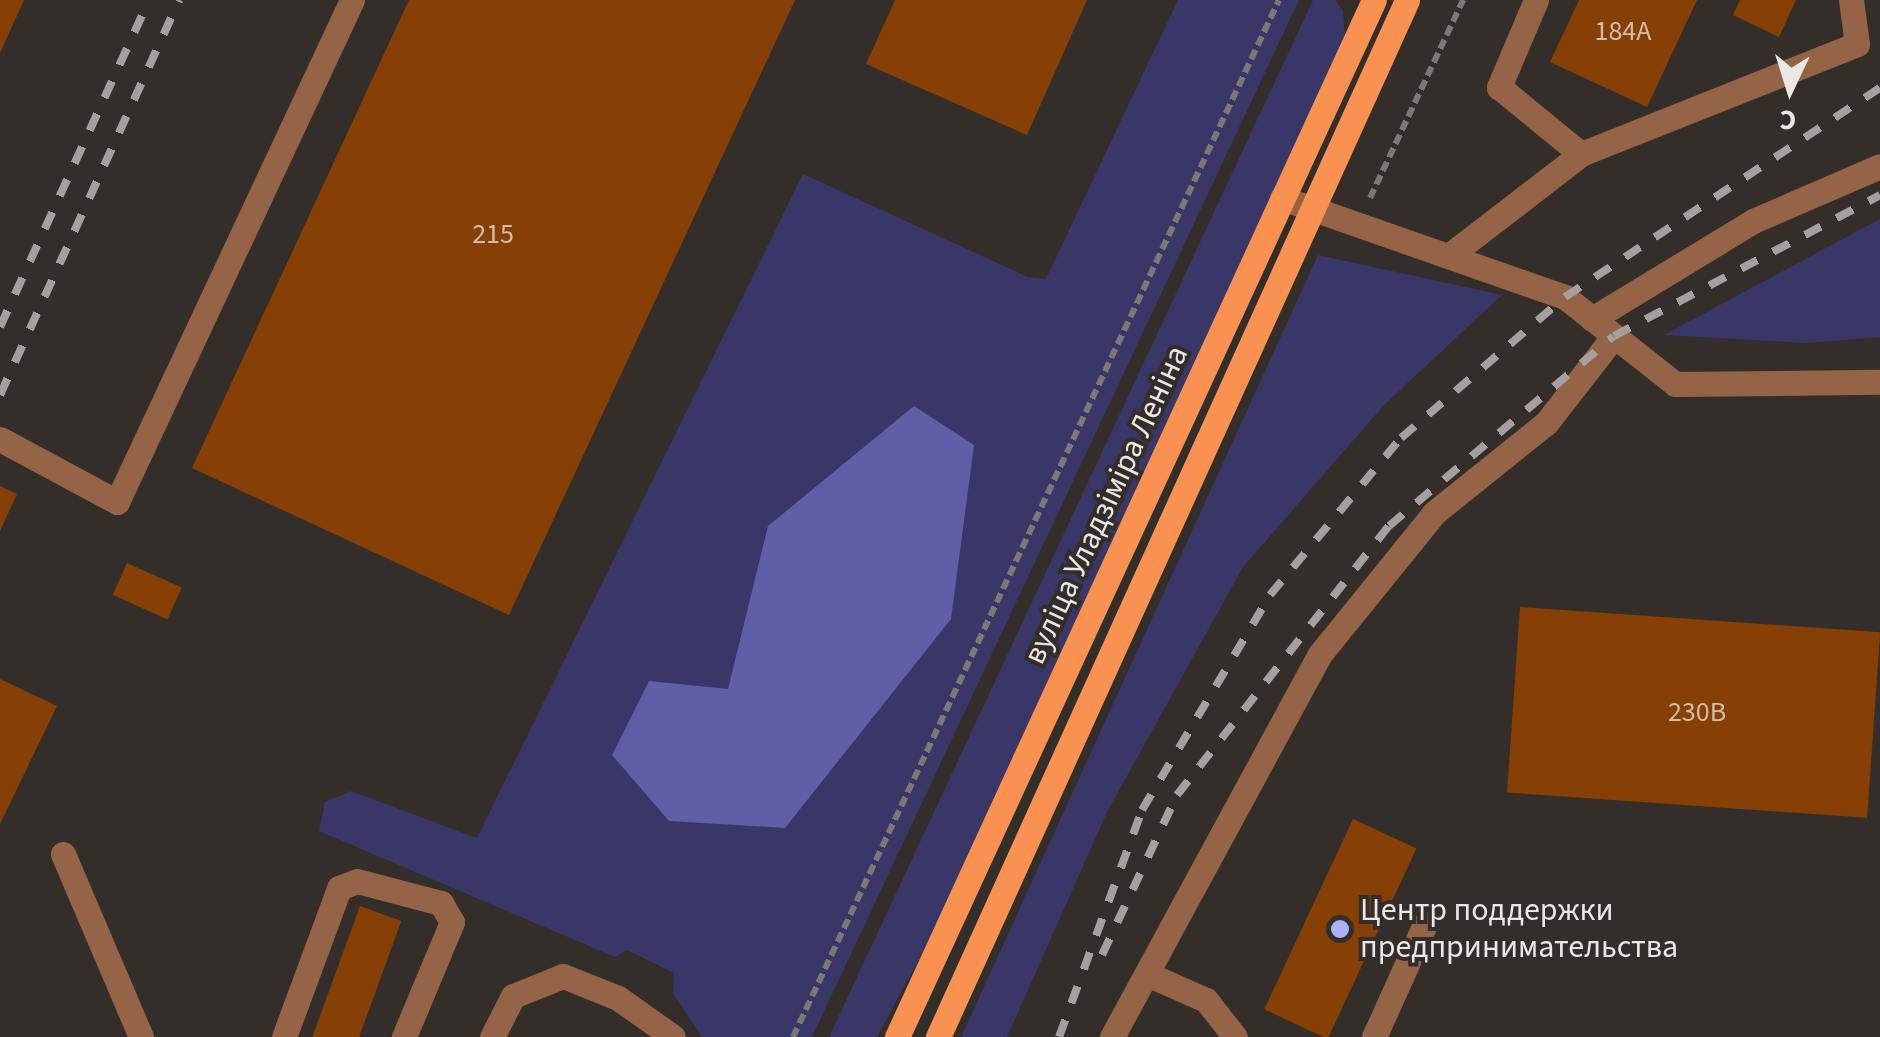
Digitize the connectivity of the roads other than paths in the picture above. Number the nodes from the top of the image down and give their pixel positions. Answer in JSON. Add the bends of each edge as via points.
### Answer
{"nodes":[{"id":1,"x":352,"y":0,"type":"edge"},
{"id":2,"x":1376,"y":0,"type":"edge"},
{"id":3,"x":1536,"y":0,"type":"edge"},
{"id":4,"x":1851,"y":0,"type":"edge"},
{"id":5,"x":1404,"y":6,"type":"edge"},
{"id":6,"x":1581,"y":154,"type":"junction"},
{"id":7,"x":1880,"y":166,"type":"edge"},
{"id":8,"x":1282,"y":198,"type":"junction"},
{"id":9,"x":1315,"y":209,"type":"junction"},
{"id":10,"x":1450,"y":255,"type":"junction"},
{"id":11,"x":1592,"y":319,"type":"junction"},
{"id":12,"x":1614,"y":336,"type":"junction"},
{"id":13,"x":1880,"y":382,"type":"edge"},
{"id":14,"x":0,"y":438,"type":"edge"},
{"id":15,"x":63,"y":854,"type":"dead end"},
{"id":16,"x":1425,"y":924,"type":"dead end"},
{"id":17,"x":1147,"y":974,"type":"junction"},
{"id":18,"x":141,"y":1037,"type":"edge"},
{"id":19,"x":284,"y":1037,"type":"edge"},
{"id":20,"x":404,"y":1037,"type":"edge"},
{"id":21,"x":492,"y":1037,"type":"edge"},
{"id":22,"x":672,"y":1037,"type":"edge"},
{"id":23,"x":898,"y":1037,"type":"edge"},
{"id":24,"x":938,"y":1037,"type":"edge"},
{"id":25,"x":1112,"y":1037,"type":"edge"},
{"id":26,"x":1235,"y":1037,"type":"edge"},
{"id":27,"x":1374,"y":1037,"type":"edge"}],
"edges":[{"from":1,"to":14,"type":"lane","via":[[117,502]]},
{"from":2,"to":5,"type":"lane"},
{"from":2,"to":8,"type":"main road","name":"вуліца Уладзіміра Леніна"},
{"from":3,"to":6,"type":"lane","via":[[1500,87]]},
{"from":4,"to":6,"type":"lane","via":[[1857,44]]},
{"from":5,"to":9,"type":"main road","name":"вуліца Уладзіміра Леніна"},
{"from":6,"to":10,"type":"lane"},
{"from":7,"to":11,"type":"lane","via":[[1753,222]]},
{"from":8,"to":9,"type":"lane"},
{"from":8,"to":23,"type":"main road","name":"вуліца Уладзіміра Леніна"},
{"from":9,"to":10,"type":"lane"},
{"from":9,"to":24,"type":"main road","name":"вуліца Уладзіміра Леніна"},
{"from":10,"to":11,"type":"lane","via":[[1565,297]]},
{"from":11,"to":12,"type":"lane"},
{"from":12,"to":13,"type":"lane","via":[[1675,384]]},
{"from":12,"to":17,"type":"lane","via":[[1547,422],[1434,513],[1320,654]]},
{"from":15,"to":18,"type":"lane"},
{"from":16,"to":27,"type":"lane"},
{"from":17,"to":25,"type":"lane"},
{"from":17,"to":26,"type":"lane","via":[[1206,1000]]},
{"from":19,"to":20,"type":"lane","via":[[339,888],[356,881],[440,902],[452,922]]},
{"from":21,"to":22,"type":"lane","via":[[513,996],[563,976],[618,998]]}]}
